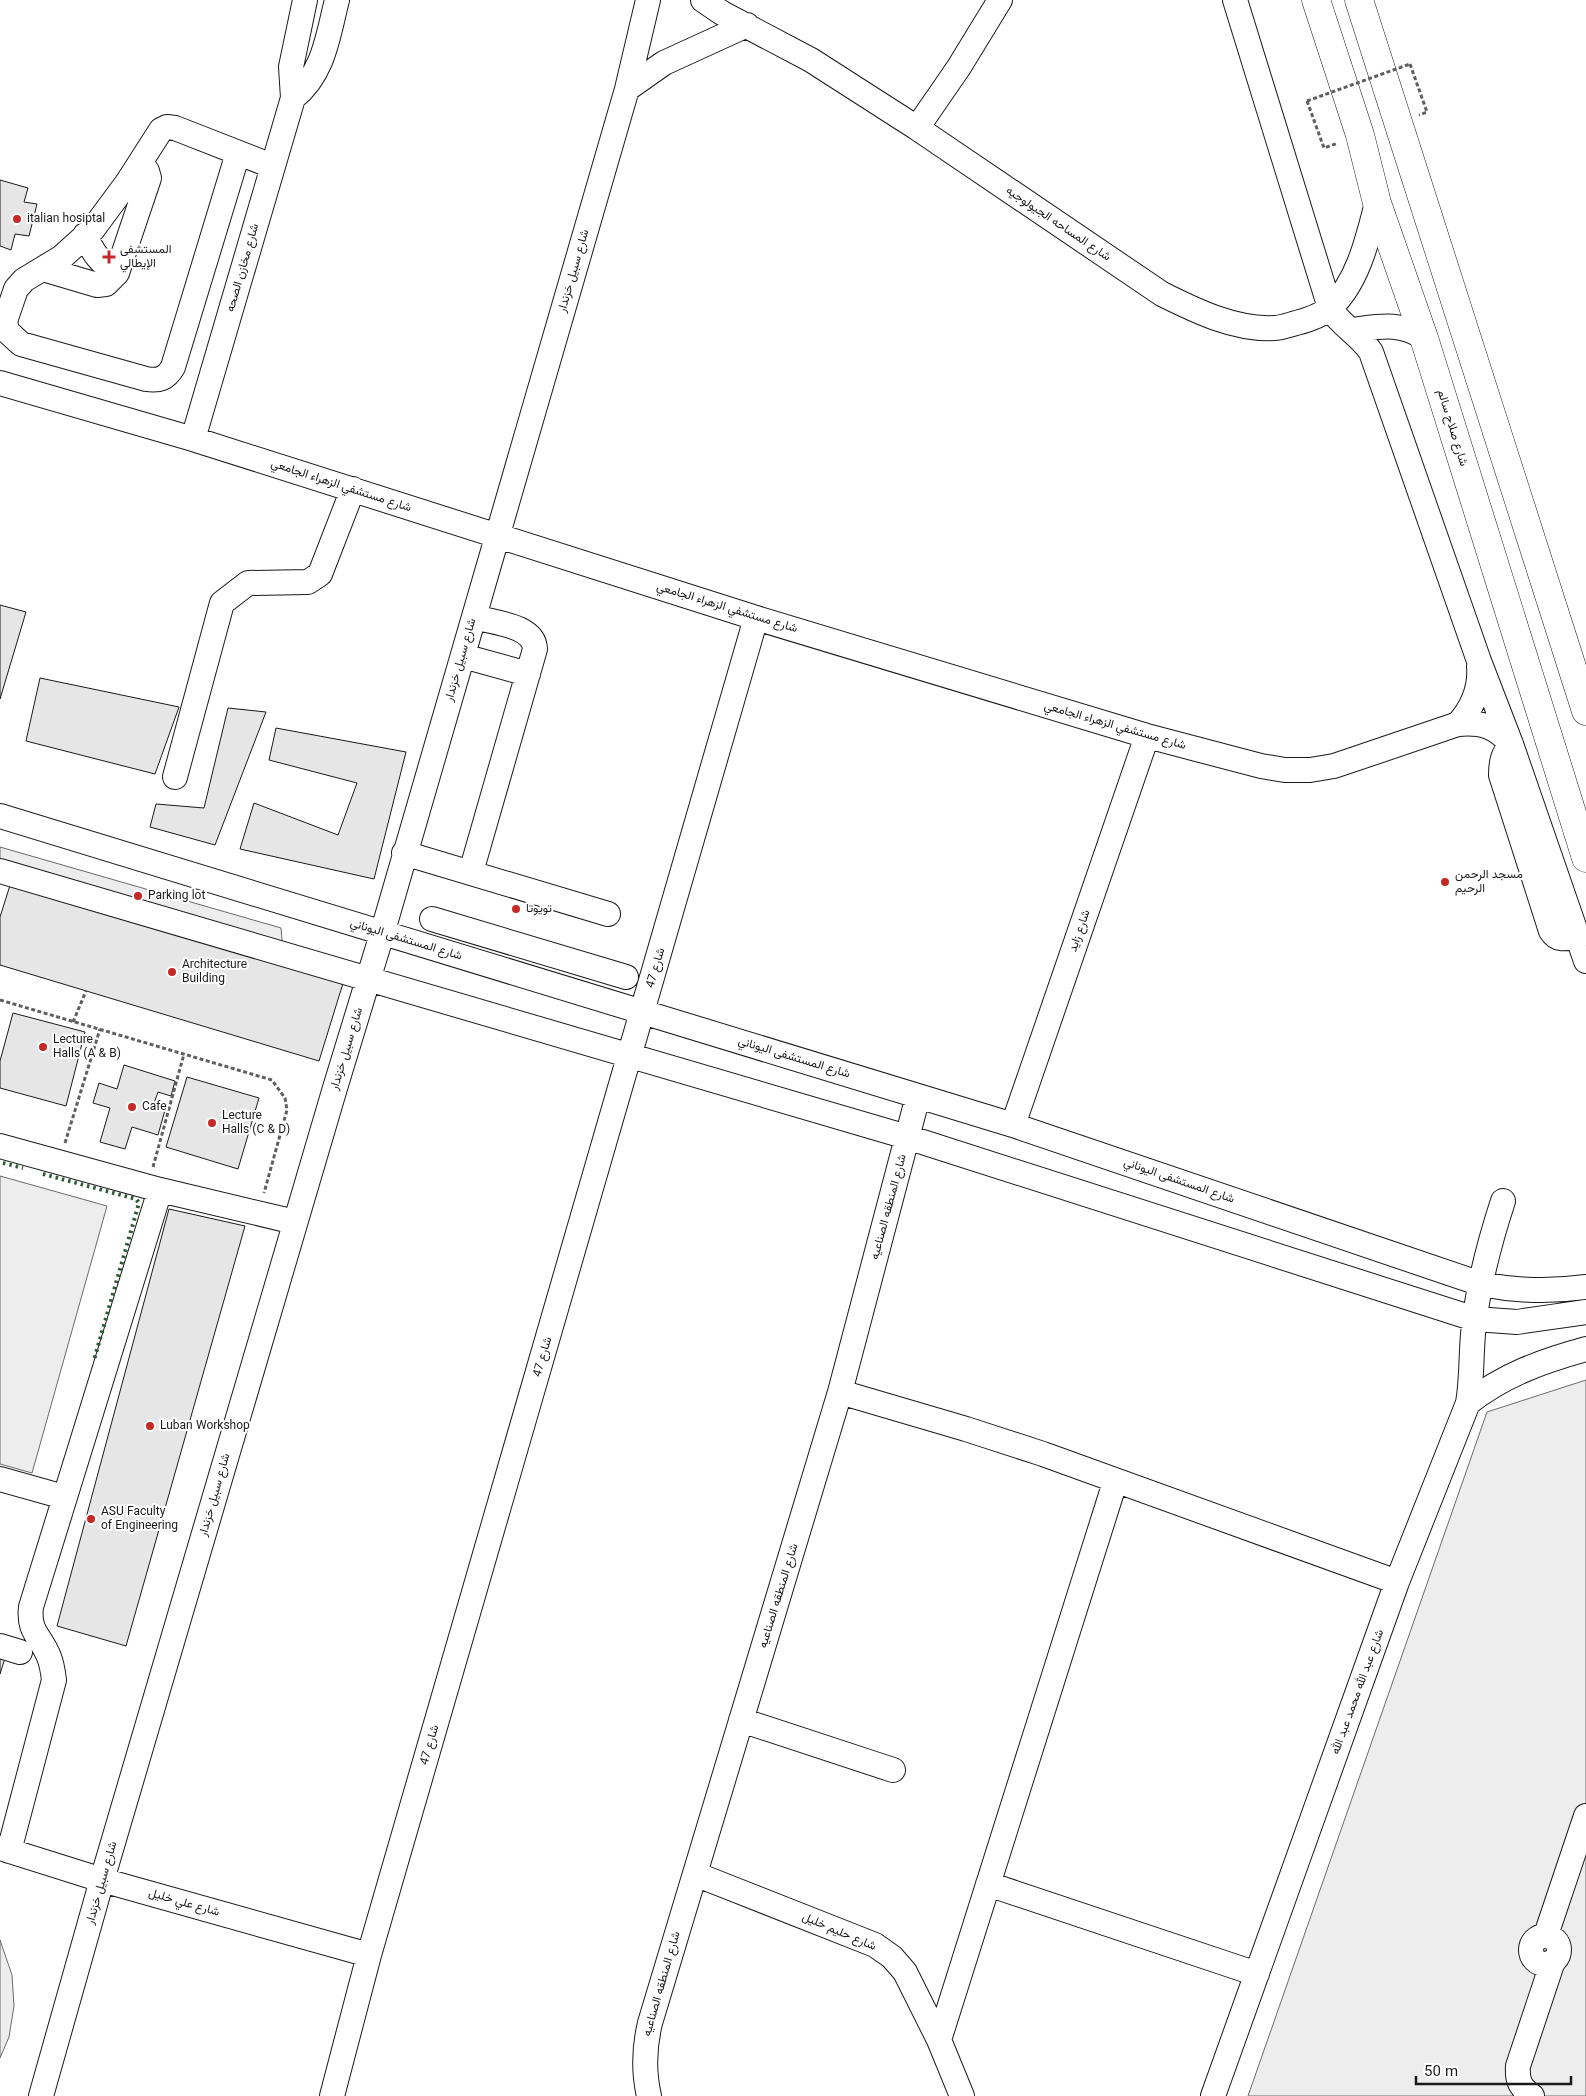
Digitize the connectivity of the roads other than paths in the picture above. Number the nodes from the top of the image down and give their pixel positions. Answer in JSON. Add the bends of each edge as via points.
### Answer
{"nodes":[{"id":1,"x":306,"y":0,"type":"edge"},
{"id":2,"x":337,"y":0,"type":"edge"},
{"id":3,"x":648,"y":0,"type":"edge"},
{"id":4,"x":703,"y":0,"type":"edge"},
{"id":5,"x":1000,"y":0,"type":"edge"},
{"id":6,"x":1235,"y":0,"type":"edge"},
{"id":7,"x":1316,"y":0,"type":"edge"},
{"id":8,"x":1359,"y":0,"type":"edge"},
{"id":9,"x":747,"y":25,"type":"junction"},
{"id":10,"x":627,"y":89,"type":"junction"},
{"id":11,"x":293,"y":98,"type":"junction"},
{"id":12,"x":917,"y":128,"type":"junction"},
{"id":13,"x":238,"y":153,"type":"junction"},
{"id":14,"x":140,"y":163,"type":"junction"},
{"id":15,"x":272,"y":166,"type":"junction"},
{"id":16,"x":1377,"y":203,"type":"junction"},
{"id":17,"x":85,"y":235,"type":"junction"},
{"id":18,"x":43,"y":269,"type":"junction"},
{"id":19,"x":117,"y":273,"type":"junction"},
{"id":20,"x":1330,"y":308,"type":"junction"},
{"id":21,"x":1351,"y":330,"type":"junction"},
{"id":22,"x":1424,"y":338,"type":"junction"},
{"id":23,"x":0,"y":383,"type":"edge"},
{"id":24,"x":193,"y":439,"type":"junction"},
{"id":25,"x":353,"y":489,"type":"junction"},
{"id":26,"x":497,"y":535,"type":"junction"},
{"id":27,"x":474,"y":617,"type":"junction"},
{"id":28,"x":756,"y":618,"type":"junction"},
{"id":29,"x":463,"y":656,"type":"junction"},
{"id":30,"x":1479,"y":661,"type":"junction"},
{"id":31,"x":528,"y":674,"type":"junction"},
{"id":32,"x":1586,"y":711,"type":"edge"},
{"id":33,"x":1458,"y":724,"type":"junction"},
{"id":34,"x":1147,"y":736,"type":"junction"},
{"id":35,"x":1511,"y":744,"type":"junction"},
{"id":36,"x":175,"y":777,"type":"dead end"},
{"id":37,"x":0,"y":816,"type":"edge"},
{"id":38,"x":404,"y":853,"type":"junction"},
{"id":39,"x":1586,"y":858,"type":"edge"},
{"id":40,"x":0,"y":871,"type":"edge"},
{"id":41,"x":471,"y":872,"type":"junction"},
{"id":42,"x":608,"y":914,"type":"dead end"},
{"id":43,"x":432,"y":919,"type":"dead end"},
{"id":44,"x":382,"y":934,"type":"junction"},
{"id":45,"x":530,"y":948,"type":"junction"},
{"id":46,"x":1586,"y":962,"type":"edge"},
{"id":47,"x":522,"y":975,"type":"junction"},
{"id":48,"x":626,"y":977,"type":"dead end"},
{"id":49,"x":369,"y":978,"type":"junction"},
{"id":50,"x":643,"y":1012,"type":"junction"},
{"id":51,"x":631,"y":1054,"type":"junction"},
{"id":52,"x":918,"y":1096,"type":"junction"},
{"id":53,"x":1013,"y":1125,"type":"junction"},
{"id":54,"x":907,"y":1137,"type":"junction"},
{"id":55,"x":0,"y":1146,"type":"edge"},
{"id":56,"x":154,"y":1188,"type":"junction"},
{"id":57,"x":1503,"y":1201,"type":"dead end"},
{"id":58,"x":295,"y":1222,"type":"junction"},
{"id":59,"x":1481,"y":1284,"type":"junction"},
{"id":60,"x":1586,"y":1287,"type":"edge"},
{"id":61,"x":1586,"y":1312,"type":"edge"},
{"id":62,"x":1475,"y":1319,"type":"junction"},
{"id":63,"x":1586,"y":1349,"type":"edge"},
{"id":64,"x":840,"y":1392,"type":"junction"},
{"id":65,"x":1468,"y":1403,"type":"junction"},
{"id":66,"x":0,"y":1479,"type":"edge"},
{"id":67,"x":1115,"y":1482,"type":"junction"},
{"id":68,"x":64,"y":1497,"type":"junction"},
{"id":69,"x":1397,"y":1582,"type":"junction"},
{"id":70,"x":741,"y":1720,"type":"junction"},
{"id":71,"x":893,"y":1770,"type":"dead end"},
{"id":72,"x":1586,"y":1816,"type":"edge"},
{"id":73,"x":4,"y":1849,"type":"edge"},
{"id":74,"x":695,"y":1874,"type":"junction"},
{"id":75,"x":102,"y":1880,"type":"junction"},
{"id":76,"x":988,"y":1884,"type":"junction"},
{"id":77,"x":369,"y":1955,"type":"junction"},
{"id":78,"x":1257,"y":1974,"type":"junction"},
{"id":79,"x":939,"y":2040,"type":"junction"},
{"id":80,"x":41,"y":2096,"type":"edge"},
{"id":81,"x":332,"y":2096,"type":"edge"},
{"id":82,"x":649,"y":2096,"type":"edge"},
{"id":83,"x":962,"y":2096,"type":"edge"},
{"id":84,"x":1213,"y":2096,"type":"edge"},
{"id":85,"x":1532,"y":2096,"type":"edge"}],
"edges":[{"from":1,"to":11,"type":"street","name":"شارع مخازن الصحه","via":[[291,67]]},
{"from":2,"to":11,"type":"street","name":"شارع مخازن الصحه","via":[[320,62],[306,86]]},
{"from":3,"to":10,"type":"street","name":"شارع سبيل خزندار"},
{"from":4,"to":9,"type":"street","name":"شارع المساحه الجيولوجيه"},
{"from":5,"to":12,"type":"street"},
{"from":6,"to":20,"type":"street"},
{"from":7,"to":16,"type":"highway","name":"شارع صلاح سالم","via":[[1360,135]]},
{"from":8,"to":32,"type":"highway"},
{"from":9,"to":10,"type":"street","via":[[664,63]]},
{"from":9,"to":12,"type":"street","name":"شارع المساحه الجيولوجيه","via":[[811,60]]},
{"from":10,"to":26,"type":"street","name":"شارع سبيل خزندار"},
{"from":11,"to":15,"type":"street","name":"شارع مخازن الصحه"},
{"from":12,"to":20,"type":"street","name":"شارع المساحه الجيولوجيه","via":[[1133,275],[1198,312],[1236,324],[1274,328],[1309,320]]},
{"from":13,"to":14,"type":"street","via":[[167,127],[161,130]]},
{"from":13,"to":15,"type":"street"},
{"from":13,"to":18,"type":"street","via":[[173,367],[167,376],[157,380],[146,379],[13,339],[5,321],[16,289]]},
{"from":14,"to":17,"type":"street"},
{"from":14,"to":19,"type":"street","via":[[149,178]]},
{"from":15,"to":24,"type":"street","name":"شارع مخازن الصحه"},
{"from":16,"to":20,"type":"street","name":"شارع المساحه الجيولوجيه","via":[[1358,262],[1345,289]]},
{"from":16,"to":22,"type":"highway","name":"شارع صلاح سالم"},
{"from":17,"to":18,"type":"street","via":[[62,257]]},
{"from":17,"to":19,"type":"street","via":[[92,251]]},
{"from":18,"to":19,"type":"street","via":[[97,285],[106,284]]},
{"from":20,"to":21,"type":"street","via":[[1336,318]]},
{"from":21,"to":22,"type":"street","via":[[1399,326]]},
{"from":21,"to":30,"type":"street","via":[[1371,352]]},
{"from":22,"to":39,"type":"highway","name":"شارع صلاح سالم"},
{"from":23,"to":24,"type":"street","name":"شارع مستشفي الزهراء الجامعي"},
{"from":24,"to":25,"type":"street","name":"شارع مستشفي الزهراء الجامعي"},
{"from":25,"to":26,"type":"street","name":"شارع مستشفي الزهراء الجامعي"},
{"from":25,"to":36,"type":"street","via":[[320,574],[308,582],[248,583],[222,603]]},
{"from":26,"to":27,"type":"street","name":"شارع سبيل خزندار"},
{"from":26,"to":28,"type":"street","name":"شارع مستشفي الزهراء الجامعي"},
{"from":27,"to":29,"type":"street","name":"شارع سبيل خزندار"},
{"from":27,"to":31,"type":"street","via":[[531,636],[535,649]]},
{"from":28,"to":34,"type":"street","name":"شارع مستشفي الزهراء الجامعي"},
{"from":28,"to":50,"type":"street","name":"شارع 47"},
{"from":29,"to":31,"type":"street"},
{"from":29,"to":38,"type":"street","name":"شارع سبيل خزندار"},
{"from":30,"to":33,"type":"street","via":[[1480,675],[1474,702]]},
{"from":30,"to":35,"type":"street"},
{"from":31,"to":41,"type":"street"},
{"from":33,"to":34,"type":"street","name":"شارع مستشفي الزهراء الجامعي","via":[[1334,766],[1310,770],[1261,766]]},
{"from":33,"to":35,"type":"street","name":"شارع مستشفي الزهراء الجامعي","via":[[1487,726],[1501,732]]},
{"from":34,"to":53,"type":"street","name":"شارع زايد"},
{"from":35,"to":46,"type":"street"},
{"from":37,"to":44,"type":"street","name":"شارع المستشفى اليوناني"},
{"from":38,"to":41,"type":"street"},
{"from":38,"to":44,"type":"street","name":"شارع سبيل خزندار"},
{"from":40,"to":49,"type":"street"},
{"from":41,"to":42,"type":"street"},
{"from":43,"to":45,"type":"street"},
{"from":44,"to":47,"type":"street","name":"شارع المستشفى اليوناني"},
{"from":44,"to":49,"type":"street","name":"شارع سبيل خزندار"},
{"from":45,"to":47,"type":"street"},
{"from":45,"to":48,"type":"street"},
{"from":47,"to":50,"type":"street","name":"شارع المستشفى اليوناني"},
{"from":49,"to":51,"type":"street"},
{"from":49,"to":58,"type":"street","name":"شارع سبيل خزندار"},
{"from":50,"to":51,"type":"street","name":"شارع 47"},
{"from":50,"to":52,"type":"street","name":"شارع المستشفى اليوناني"},
{"from":51,"to":54,"type":"street"},
{"from":51,"to":77,"type":"street","name":"شارع 47"},
{"from":52,"to":53,"type":"street","name":"شارع المستشفى اليوناني"},
{"from":52,"to":54,"type":"street","name":"شارع المنطقه الصناعيه"},
{"from":53,"to":59,"type":"street","name":"شارع المستشفى اليوناني"},
{"from":54,"to":62,"type":"street"},
{"from":54,"to":64,"type":"street","name":"شارع المنطقه الصناعيه"},
{"from":55,"to":56,"type":"street"},
{"from":56,"to":58,"type":"street"},
{"from":56,"to":68,"type":"street"},
{"from":57,"to":59,"type":"street","name":"شارع عبد الله محمد عبد الله"},
{"from":58,"to":75,"type":"street","name":"شارع سبيل خزندار"},
{"from":59,"to":60,"type":"street","name":"شارع المستشفى اليوناني","via":[[1536,1290]]},
{"from":59,"to":62,"type":"street","name":"شارع عبد الله محمد عبد الله"},
{"from":61,"to":62,"type":"street","via":[[1516,1322]]},
{"from":62,"to":65,"type":"street","name":"شارع عبد الله محمد عبد الله"},
{"from":63,"to":65,"type":"street","via":[[1526,1367]]},
{"from":64,"to":67,"type":"street","via":[[966,1428]]},
{"from":64,"to":70,"type":"street","name":"شارع المنطقه الصناعيه"},
{"from":65,"to":69,"type":"street","name":"شارع عبد الله محمد عبد الله"},
{"from":66,"to":68,"type":"street"},
{"from":67,"to":69,"type":"street"},
{"from":67,"to":76,"type":"street"},
{"from":68,"to":73,"type":"street","via":[[30,1619],[32,1629],[49,1656],[54,1680]]},
{"from":69,"to":78,"type":"street","name":"شارع عبد الله محمد عبد الله"},
{"from":70,"to":71,"type":"street"},
{"from":70,"to":74,"type":"street","name":"شارع المنطقه الصناعيه"},
{"from":72,"to":85,"type":"street","via":[[1546,1935],[1552,1937],[1559,1947],[1559,1954],[1553,1961],[1518,2066],[1517,2078],[1522,2089]]},
{"from":73,"to":75,"type":"street","name":"شارع علي خليل"},
{"from":74,"to":79,"type":"street","name":"شارع حليم خليل","via":[[875,1945],[905,1972]]},
{"from":74,"to":82,"type":"street","name":"شارع المنطقه الصناعيه","via":[[646,2041],[645,2078]]},
{"from":75,"to":77,"type":"street","name":"شارع علي خليل"},
{"from":75,"to":80,"type":"street","name":"شارع سبيل خزندار"},
{"from":76,"to":78,"type":"street"},
{"from":76,"to":79,"type":"street"},
{"from":77,"to":81,"type":"street","name":"شارع 47"},
{"from":78,"to":84,"type":"street","name":"شارع عبد الله محمد عبد الله"},
{"from":79,"to":83,"type":"street","name":"شارع حليم خليل"}]}
